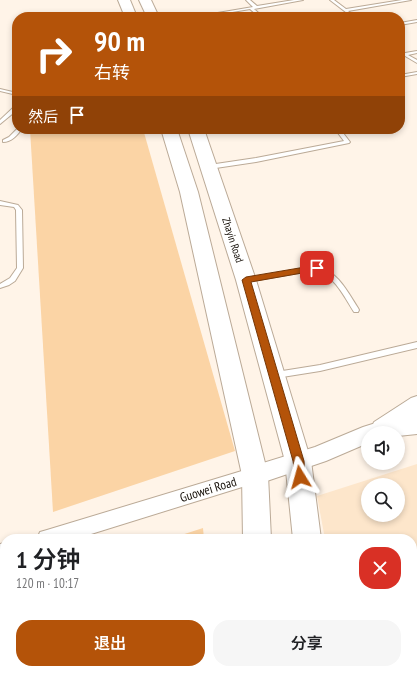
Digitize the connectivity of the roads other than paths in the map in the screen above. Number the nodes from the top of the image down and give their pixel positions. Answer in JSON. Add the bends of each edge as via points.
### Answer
{"nodes":[{"id":1,"x":124,"y":0,"type":"edge"},
{"id":2,"x":145,"y":0,"type":"edge"},
{"id":3,"x":248,"y":0,"type":"edge"},
{"id":4,"x":301,"y":0,"type":"edge"},
{"id":5,"x":332,"y":0,"type":"edge"},
{"id":6,"x":410,"y":0,"type":"edge"},
{"id":7,"x":256,"y":7,"type":"junction"},
{"id":8,"x":251,"y":8,"type":"junction"},
{"id":9,"x":345,"y":10,"type":"junction"},
{"id":10,"x":129,"y":12,"type":"edge"},
{"id":11,"x":151,"y":12,"type":"edge"},
{"id":12,"x":227,"y":12,"type":"edge"},
{"id":13,"x":255,"y":12,"type":"edge"},
{"id":14,"x":348,"y":12,"type":"edge"},
{"id":15,"x":417,"y":21,"type":"edge"},
{"id":16,"x":405,"y":23,"type":"edge"},
{"id":17,"x":417,"y":52,"type":"edge"},
{"id":18,"x":405,"y":54,"type":"joint"},
{"id":19,"x":417,"y":62,"type":"edge"},
{"id":20,"x":417,"y":73,"type":"edge"},
{"id":21,"x":405,"y":75,"type":"edge"},
{"id":22,"x":0,"y":90,"type":"edge"},
{"id":23,"x":12,"y":93,"type":"edge"},
{"id":24,"x":12,"y":112,"type":"edge"},
{"id":25,"x":0,"y":123,"type":"edge"},
{"id":26,"x":15,"y":134,"type":"edge"},
{"id":27,"x":171,"y":134,"type":"edge"},
{"id":28,"x":198,"y":134,"type":"edge"},
{"id":29,"x":341,"y":134,"type":"edge"},
{"id":30,"x":5,"y":141,"type":"dead end"},
{"id":31,"x":209,"y":167,"type":"junction"},
{"id":32,"x":0,"y":203,"type":"edge"},
{"id":33,"x":246,"y":280,"type":"junction"},
{"id":34,"x":0,"y":286,"type":"edge"},
{"id":35,"x":356,"y":310,"type":"dead end"},
{"id":36,"x":417,"y":344,"type":"edge"},
{"id":37,"x":274,"y":375,"type":"junction"},
{"id":38,"x":417,"y":403,"type":"edge"},
{"id":39,"x":417,"y":418,"type":"edge"},
{"id":40,"x":382,"y":426,"type":"edge"},
{"id":41,"x":392,"y":426,"type":"edge"},
{"id":42,"x":417,"y":427,"type":"edge"},
{"id":43,"x":405,"y":429,"type":"edge"},
{"id":44,"x":361,"y":437,"type":"edge"},
{"id":45,"x":298,"y":461,"type":"junction"},
{"id":46,"x":255,"y":475,"type":"junction"},
{"id":47,"x":63,"y":534,"type":"edge"},
{"id":48,"x":257,"y":534,"type":"edge"},
{"id":49,"x":306,"y":534,"type":"edge"}],
"edges":[{"from":1,"to":10,"type":"main road"},
{"from":2,"to":11,"type":"main road"},
{"from":3,"to":7,"type":"lane"},
{"from":4,"to":7,"type":"lane"},
{"from":5,"to":9,"type":"lane"},
{"from":6,"to":9,"type":"lane"},
{"from":7,"to":8,"type":"lane"},
{"from":8,"to":12,"type":"lane"},
{"from":8,"to":13,"type":"lane"},
{"from":9,"to":14,"type":"lane"},
{"from":15,"to":16,"type":"lane"},
{"from":17,"to":18,"type":"lane"},
{"from":18,"to":19,"type":"lane"},
{"from":20,"to":21,"type":"lane"},
{"from":22,"to":23,"type":"lane"},
{"from":24,"to":25,"type":"lane"},
{"from":26,"to":30,"type":"lane"},
{"from":27,"to":46,"type":"main road","via":[[189,192]]},
{"from":28,"to":31,"type":"main road","name":"Zhayin Road"},
{"from":29,"to":31,"type":"lane","via":[[348,142]]},
{"from":31,"to":33,"type":"main road","name":"Zhayin Road"},
{"from":32,"to":34,"type":"lane","via":[[16,206],[19,210],[20,268],[12,281]]},
{"from":33,"to":35,"type":"lane","via":[[317,268],[332,276]]},
{"from":33,"to":37,"type":"main road","name":"Zhayin Road"},
{"from":36,"to":37,"type":"lane","via":[[320,368]]},
{"from":37,"to":45,"type":"main road","name":"Zhayin Road"},
{"from":38,"to":40,"type":"street","name":"Guowei Road"},
{"from":39,"to":41,"type":"street","name":"Guowei Road"},
{"from":42,"to":43,"type":"street","name":"Guowei Road"},
{"from":44,"to":45,"type":"street","name":"Guowei Road"},
{"from":45,"to":46,"type":"street","name":"Guowei Road"},
{"from":45,"to":49,"type":"main road","name":"Zhayin Road"},
{"from":46,"to":47,"type":"street","name":"Guowei Road"},
{"from":46,"to":48,"type":"main road"}]}
